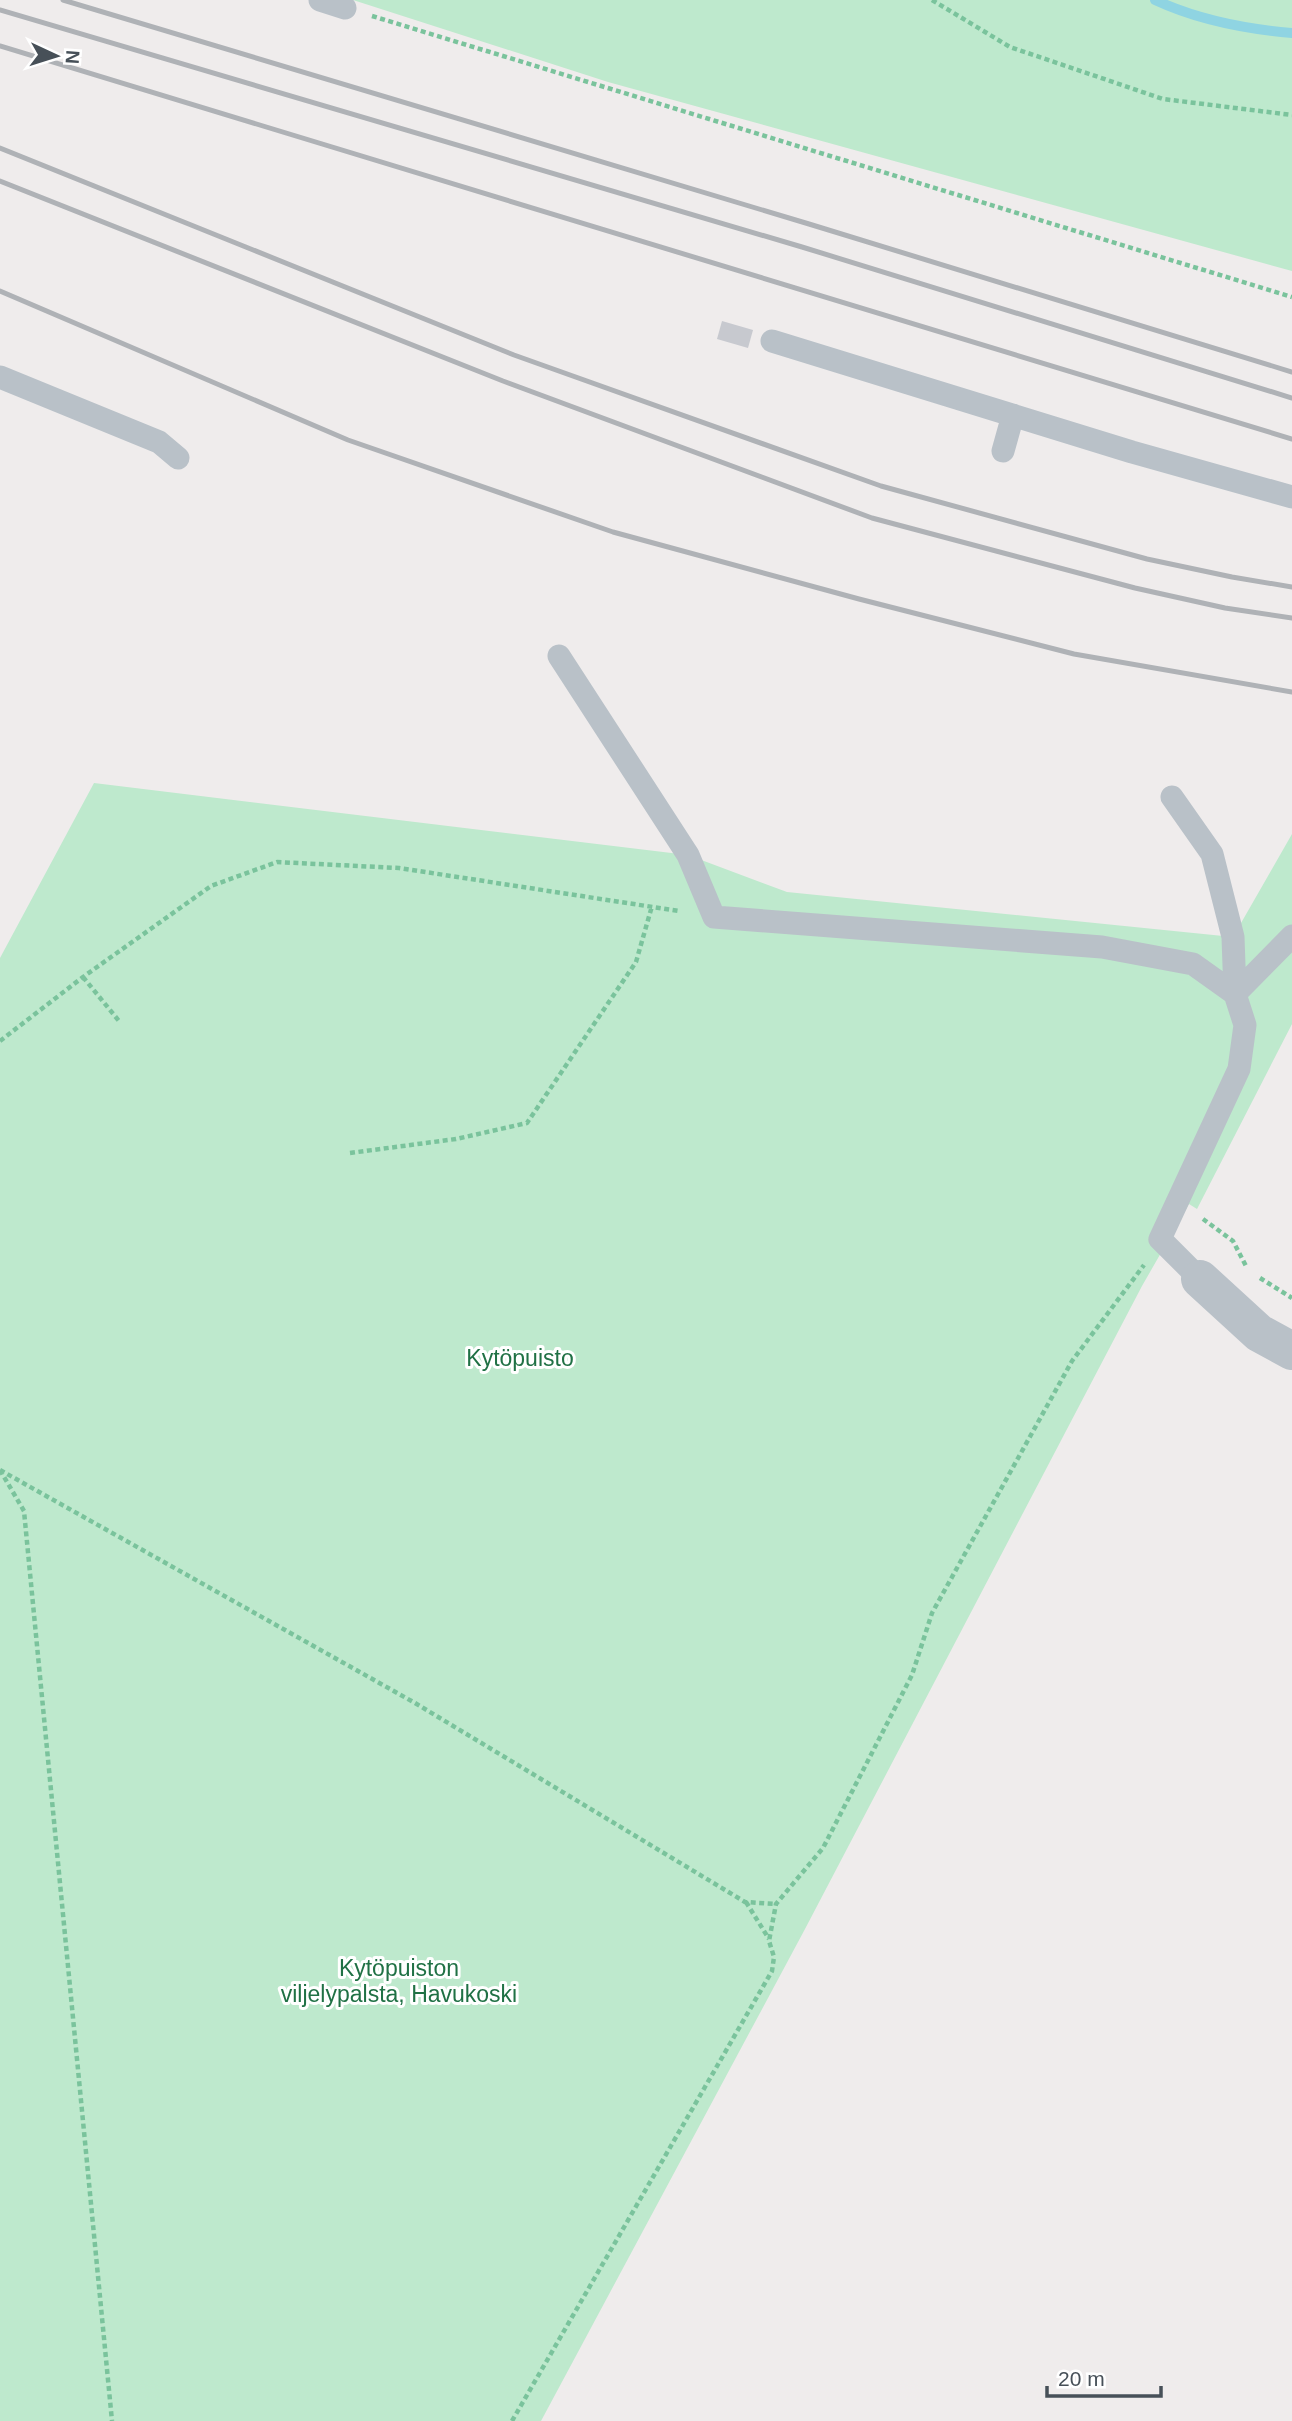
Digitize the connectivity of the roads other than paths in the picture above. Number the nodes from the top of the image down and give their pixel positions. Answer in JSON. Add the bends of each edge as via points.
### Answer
{"nodes":[{"id":1,"x":320,"y":0,"type":"edge"},
{"id":2,"x":345,"y":8,"type":"road end"},
{"id":3,"x":772,"y":341,"type":"dead end"},
{"id":4,"x":0,"y":377,"type":"edge"},
{"id":5,"x":1013,"y":415,"type":"junction"},
{"id":6,"x":1003,"y":451,"type":"dead end"},
{"id":7,"x":178,"y":458,"type":"dead end"},
{"id":8,"x":1292,"y":497,"type":"edge"},
{"id":9,"x":559,"y":656,"type":"dead end"},
{"id":10,"x":1172,"y":797,"type":"dead end"},
{"id":11,"x":1292,"y":936,"type":"edge"},
{"id":12,"x":1235,"y":995,"type":"junction"},
{"id":13,"x":1200,"y":1279,"type":"joint"},
{"id":14,"x":1292,"y":1351,"type":"edge"}],
"edges":[{"from":1,"to":2,"type":"lane"},
{"from":3,"to":5,"type":"lane"},
{"from":4,"to":7,"type":"lane","via":[[159,442]]},
{"from":5,"to":6,"type":"lane"},
{"from":5,"to":8,"type":"lane"},
{"from":9,"to":12,"type":"lane","via":[[688,855],[713,918],[1102,947],[1193,964]]},
{"from":10,"to":12,"type":"lane","via":[[1212,854],[1233,937]]},
{"from":11,"to":12,"type":"lane"},
{"from":12,"to":13,"type":"lane","via":[[1245,1025],[1239,1069],[1160,1238]]},
{"from":13,"to":14,"type":"street","via":[[1259,1333]]}]}
